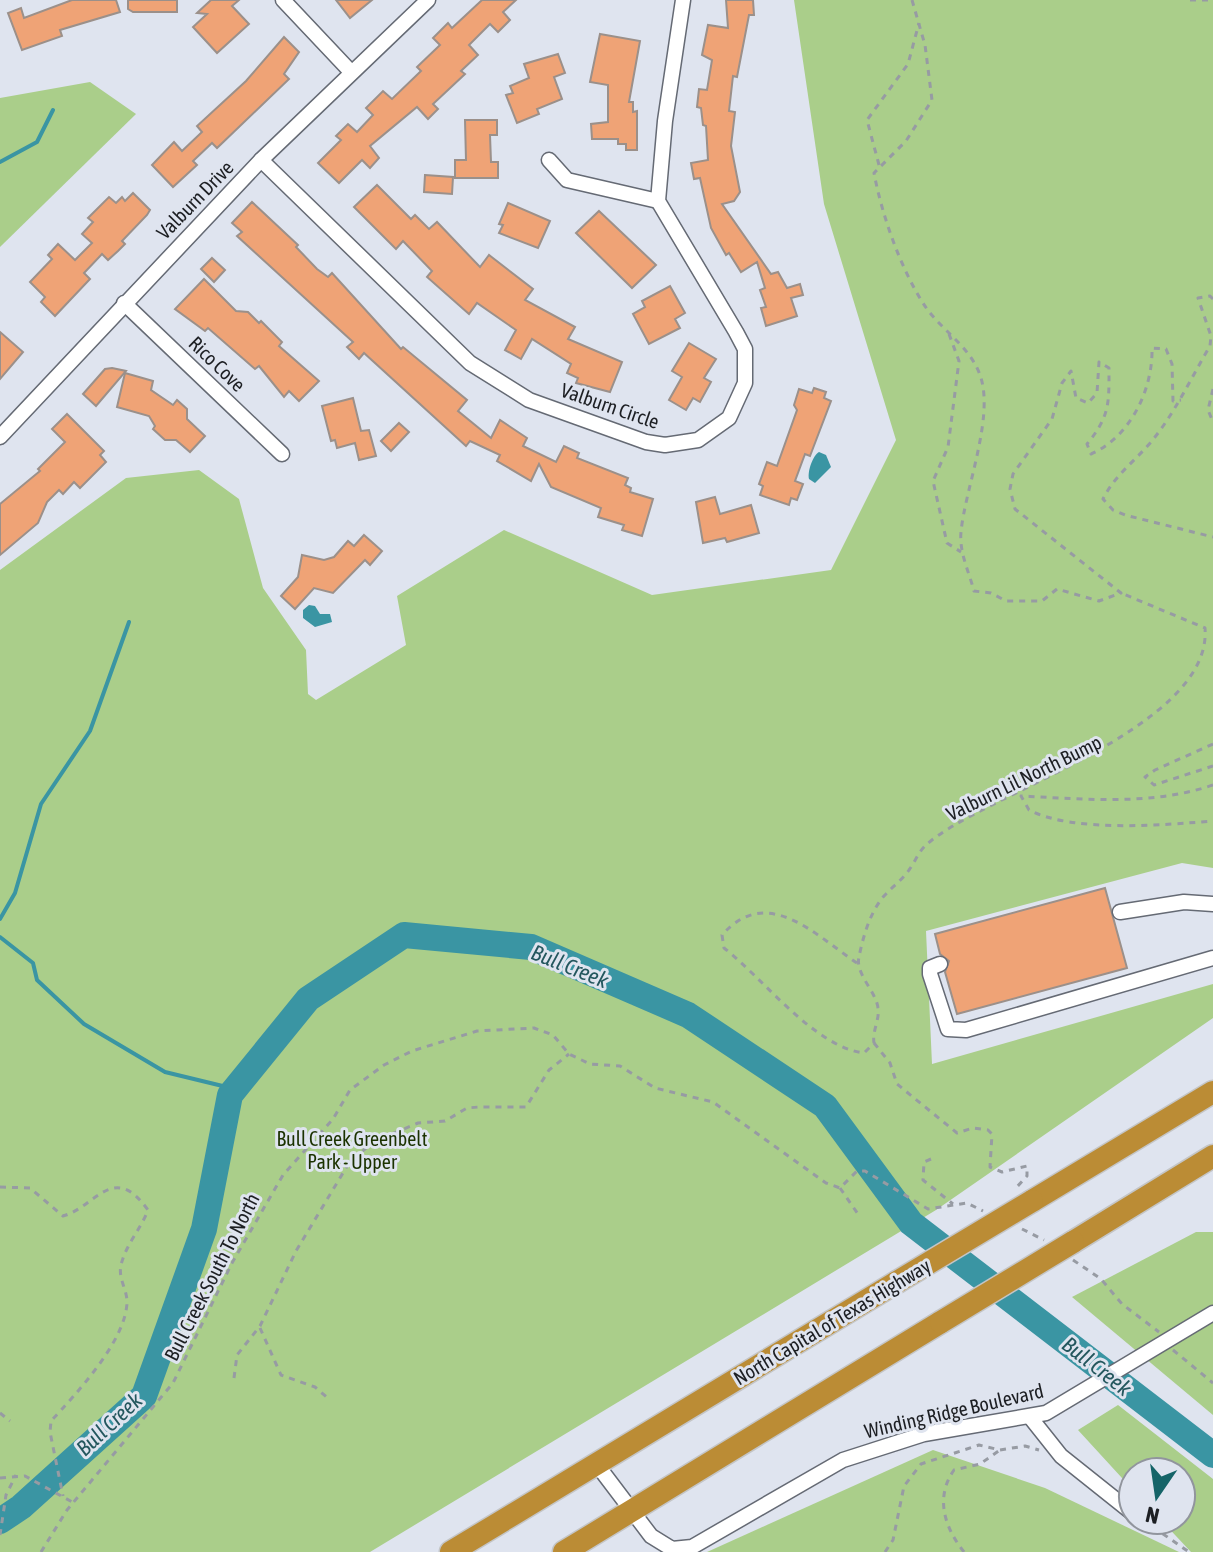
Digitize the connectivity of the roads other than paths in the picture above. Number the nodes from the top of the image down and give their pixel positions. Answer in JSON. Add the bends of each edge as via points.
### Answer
{"nodes":[{"id":1,"x":283,"y":0,"type":"edge"},
{"id":2,"x":428,"y":0,"type":"edge"},
{"id":3,"x":683,"y":0,"type":"edge"},
{"id":4,"x":351,"y":72,"type":"junction"},
{"id":5,"x":261,"y":160,"type":"junction"},
{"id":6,"x":549,"y":160,"type":"dead end"},
{"id":7,"x":658,"y":201,"type":"junction"},
{"id":8,"x":124,"y":303,"type":"junction"},
{"id":9,"x":0,"y":437,"type":"edge"},
{"id":10,"x":282,"y":454,"type":"dead end"},
{"id":11,"x":1213,"y":904,"type":"edge"},
{"id":12,"x":1120,"y":912,"type":"dead end"},
{"id":13,"x":1213,"y":958,"type":"edge"},
{"id":14,"x":940,"y":964,"type":"dead end"},
{"id":15,"x":1213,"y":1092,"type":"edge"},
{"id":16,"x":1213,"y":1156,"type":"edge"},
{"id":17,"x":1213,"y":1313,"type":"edge"},
{"id":18,"x":1030,"y":1417,"type":"junction"},
{"id":19,"x":598,"y":1466,"type":"junction"},
{"id":20,"x":1117,"y":1501,"type":"edge"},
{"id":21,"x":631,"y":1512,"type":"junction"},
{"id":22,"x":451,"y":1552,"type":"edge"},
{"id":23,"x":564,"y":1552,"type":"edge"}],
"edges":[{"from":1,"to":4,"type":"street"},
{"from":2,"to":4,"type":"street","name":"Valburn Drive"},
{"from":3,"to":7,"type":"street"},
{"from":4,"to":5,"type":"street","name":"Valburn Drive"},
{"from":5,"to":7,"type":"street","name":"Valburn Circle","via":[[470,363],[529,400],[665,445],[698,440],[729,418],[745,383],[745,349]]},
{"from":5,"to":8,"type":"street","name":"Valburn Drive"},
{"from":6,"to":7,"type":"street","via":[[567,180]]},
{"from":8,"to":9,"type":"street","name":"Valburn Drive"},
{"from":8,"to":10,"type":"street","name":"Rico Cove"},
{"from":11,"to":12,"type":"street","via":[[1184,902]]},
{"from":13,"to":14,"type":"street","via":[[966,1030],[948,1029],[930,974],[930,968]]},
{"from":15,"to":19,"type":"highway","name":"North Capital of Texas Highway","bridge":true,"via":[[1023,1196],[897,1282]]},
{"from":16,"to":21,"type":"highway","bridge":true},
{"from":17,"to":18,"type":"street","name":"Winding Ridge Boulevard","via":[[1073,1398]]},
{"from":18,"to":20,"type":"street","via":[[1065,1459]]},
{"from":18,"to":21,"type":"street","name":"Winding Ridge Boulevard","via":[[924,1434],[843,1460],[692,1547],[672,1549],[651,1536]]},
{"from":19,"to":21,"type":"street","name":"Winding Ridge Boulevard"},
{"from":19,"to":22,"type":"highway","name":"North Capital of Texas Highway"},
{"from":21,"to":23,"type":"highway"}]}
